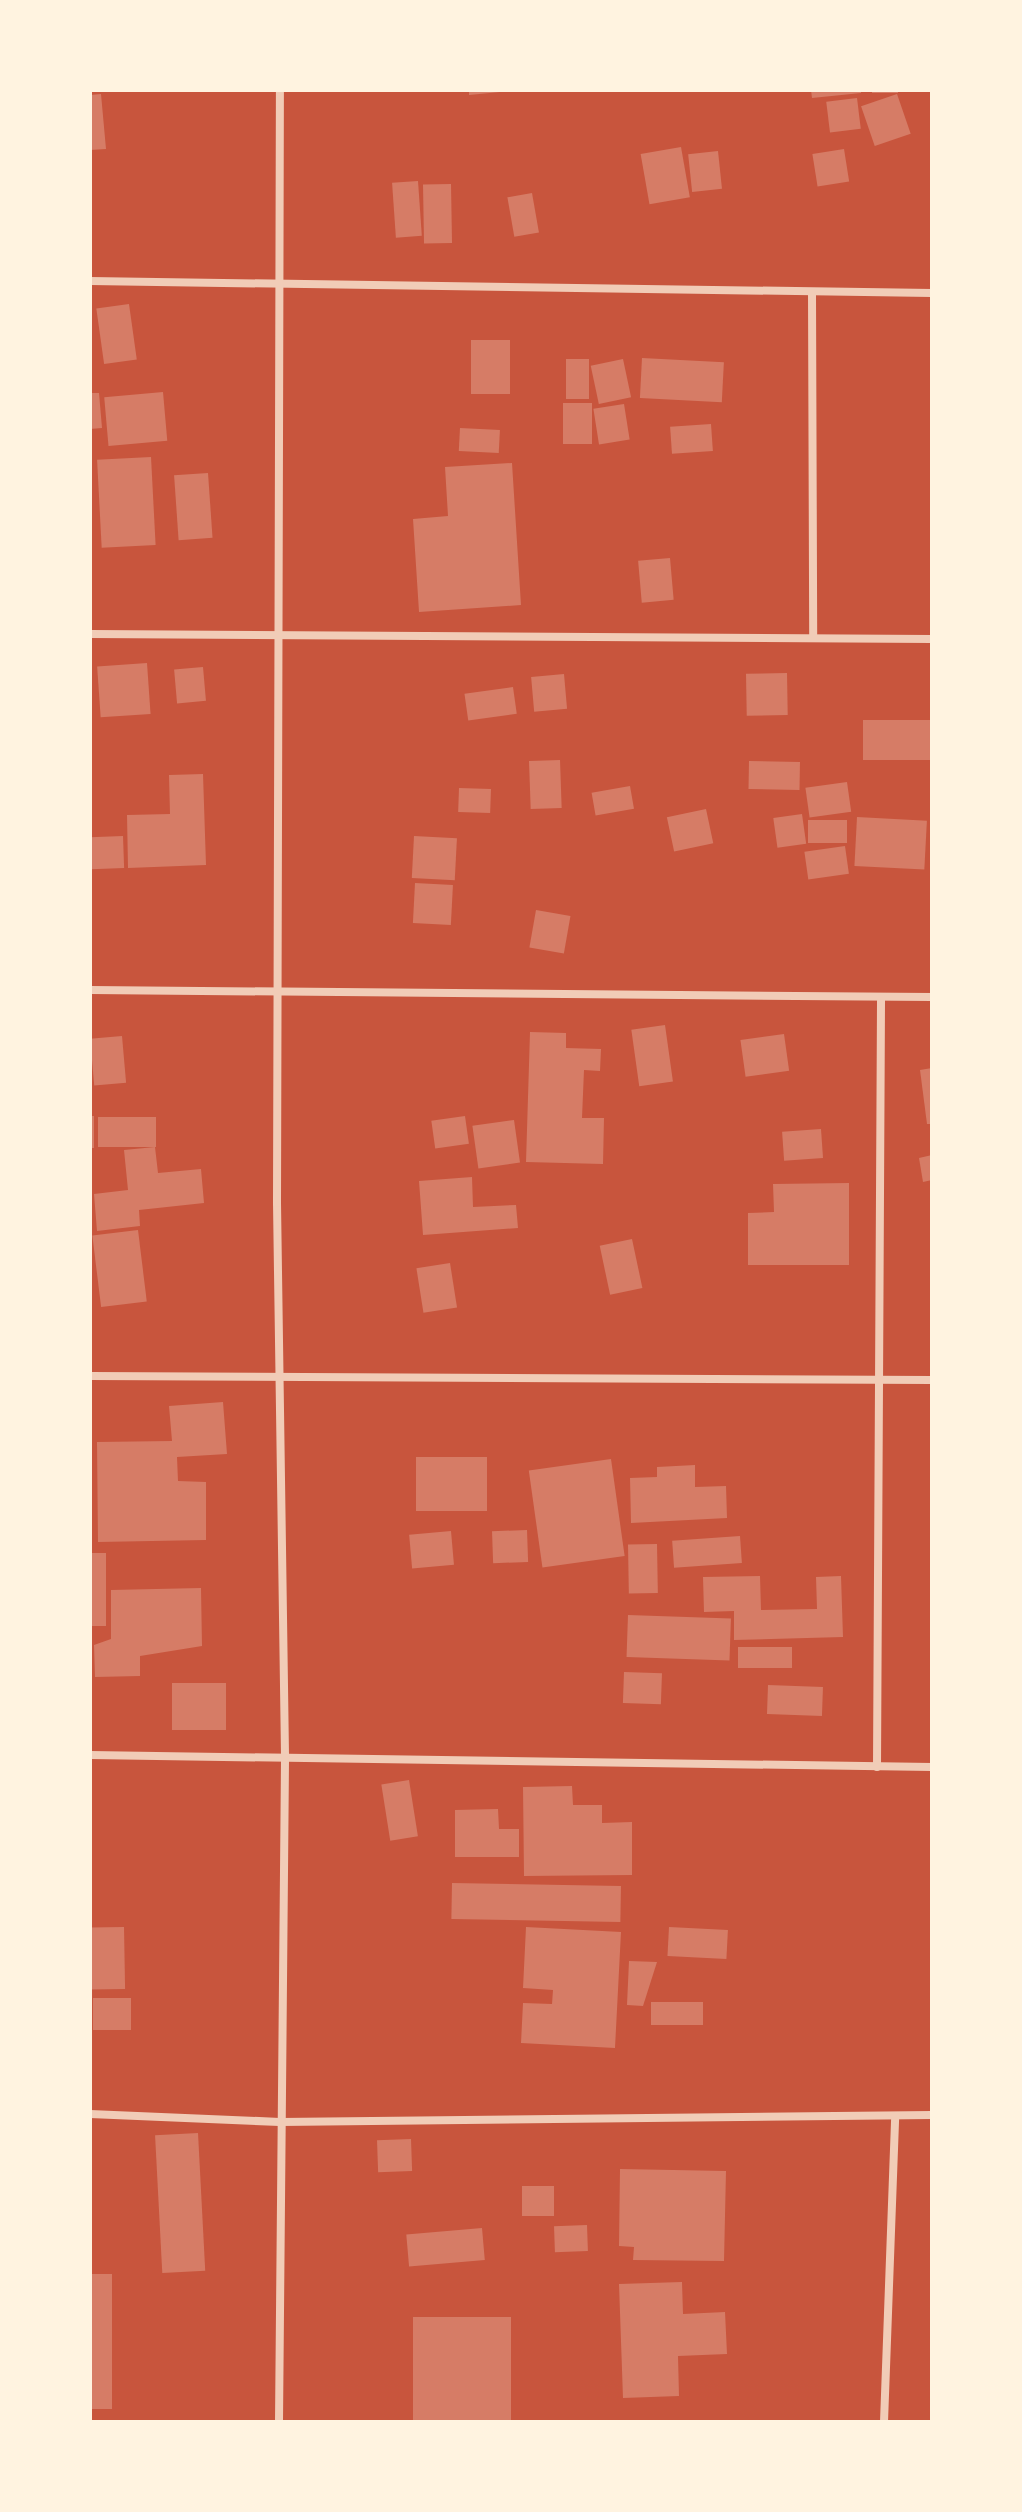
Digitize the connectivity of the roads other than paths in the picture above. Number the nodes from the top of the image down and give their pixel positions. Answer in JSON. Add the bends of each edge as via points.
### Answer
{"nodes":[{"id":1,"x":280,"y":90,"type":"edge"},
{"id":2,"x":90,"y":281,"type":"edge"},
{"id":3,"x":282,"y":284,"type":"junction"},
{"id":4,"x":812,"y":293,"type":"junction"},
{"id":5,"x":932,"y":293,"type":"edge"},
{"id":6,"x":90,"y":634,"type":"edge"},
{"id":7,"x":277,"y":636,"type":"junction"},
{"id":8,"x":813,"y":637,"type":"junction"},
{"id":9,"x":932,"y":639,"type":"edge"},
{"id":10,"x":90,"y":990,"type":"edge"},
{"id":11,"x":281,"y":994,"type":"junction"},
{"id":12,"x":932,"y":997,"type":"edge"},
{"id":13,"x":881,"y":998,"type":"junction"},
{"id":14,"x":90,"y":1376,"type":"edge"},
{"id":15,"x":285,"y":1378,"type":"junction"},
{"id":16,"x":880,"y":1379,"type":"junction"},
{"id":17,"x":932,"y":1380,"type":"edge"},
{"id":18,"x":90,"y":1755,"type":"edge"},
{"id":19,"x":285,"y":1755,"type":"junction"},
{"id":20,"x":877,"y":1767,"type":"junction"},
{"id":21,"x":932,"y":1767,"type":"edge"},
{"id":22,"x":90,"y":2114,"type":"edge"},
{"id":23,"x":932,"y":2115,"type":"edge"},
{"id":24,"x":895,"y":2116,"type":"junction"},
{"id":25,"x":280,"y":2122,"type":"junction"},
{"id":26,"x":279,"y":2422,"type":"edge"},
{"id":27,"x":884,"y":2422,"type":"edge"}],
"edges":[{"from":1,"to":3,"type":"street"},
{"from":2,"to":3,"type":"street"},
{"from":3,"to":4,"type":"street"},
{"from":3,"to":7,"type":"street"},
{"from":4,"to":5,"type":"street"},
{"from":4,"to":8,"type":"street"},
{"from":6,"to":7,"type":"street"},
{"from":7,"to":8,"type":"street"},
{"from":7,"to":11,"type":"street"},
{"from":8,"to":9,"type":"street"},
{"from":10,"to":11,"type":"street"},
{"from":11,"to":13,"type":"street"},
{"from":11,"to":15,"type":"street","via":[[277,1203]]},
{"from":12,"to":13,"type":"street"},
{"from":13,"to":16,"type":"street"},
{"from":14,"to":15,"type":"street"},
{"from":15,"to":16,"type":"street"},
{"from":15,"to":19,"type":"street"},
{"from":16,"to":17,"type":"street"},
{"from":16,"to":20,"type":"street"},
{"from":18,"to":19,"type":"street"},
{"from":19,"to":20,"type":"street"},
{"from":19,"to":25,"type":"street"},
{"from":20,"to":21,"type":"street"},
{"from":22,"to":25,"type":"street"},
{"from":23,"to":24,"type":"street"},
{"from":24,"to":25,"type":"street"},
{"from":24,"to":27,"type":"street"},
{"from":25,"to":26,"type":"street"}]}
